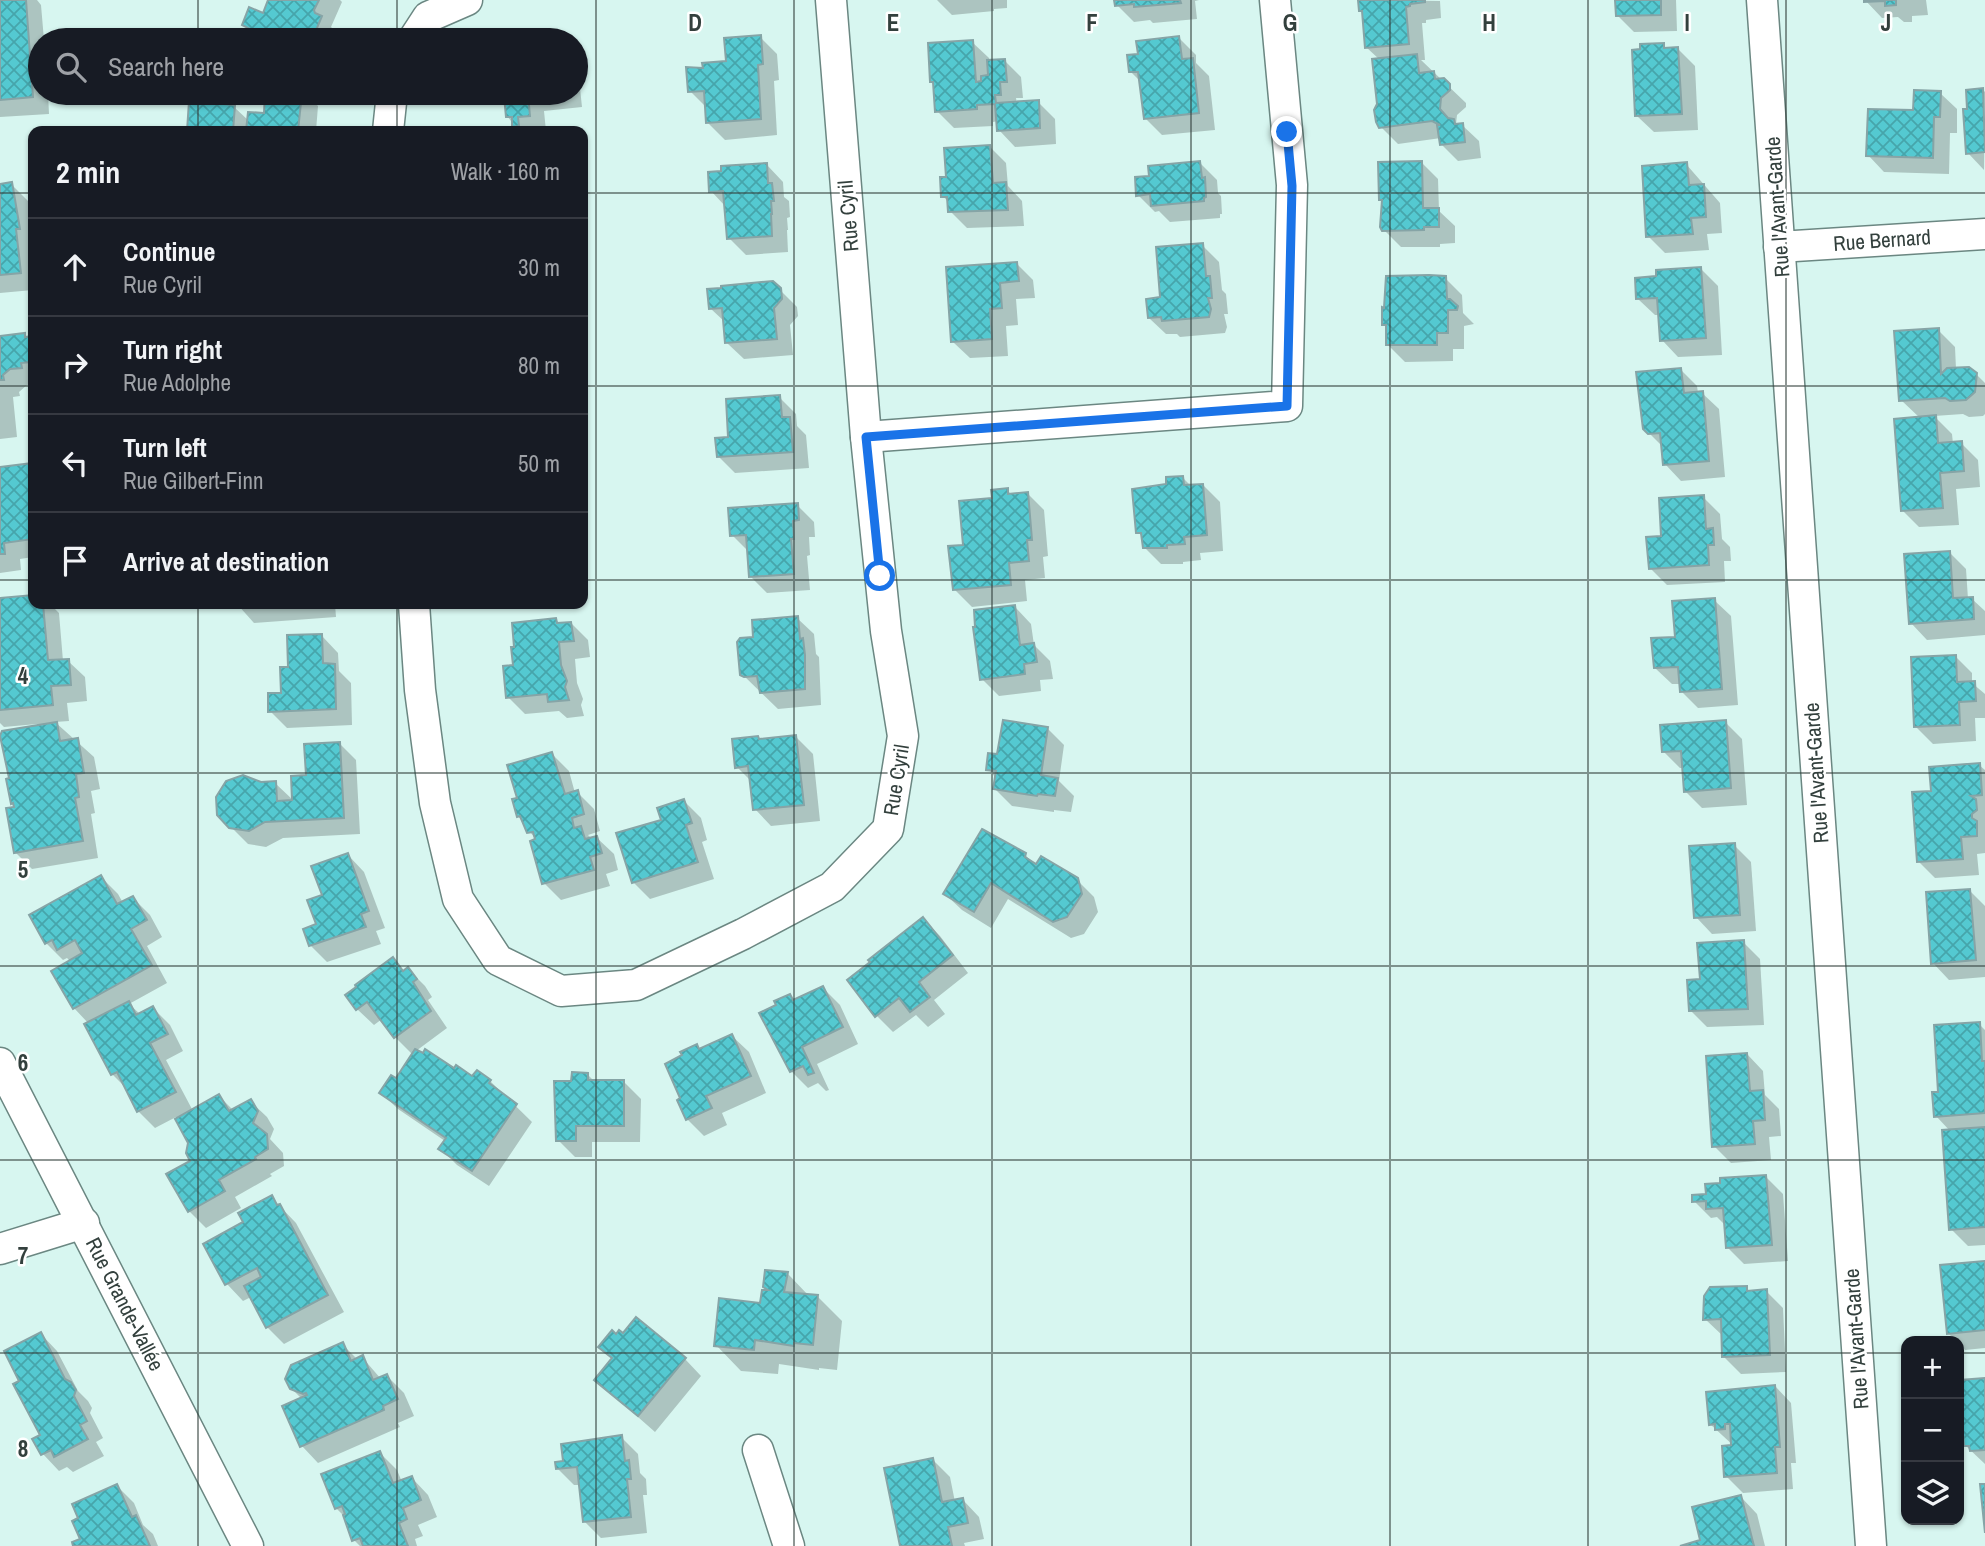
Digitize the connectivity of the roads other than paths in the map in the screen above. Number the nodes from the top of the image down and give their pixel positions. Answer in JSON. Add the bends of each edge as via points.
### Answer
{"nodes":[{"id":1,"x":467,"y":0,"type":"edge"},
{"id":2,"x":831,"y":0,"type":"edge"},
{"id":3,"x":1275,"y":0,"type":"edge"},
{"id":4,"x":1762,"y":0,"type":"edge"},
{"id":5,"x":421,"y":28,"type":"edge"},
{"id":6,"x":391,"y":105,"type":"edge"},
{"id":7,"x":389,"y":126,"type":"edge"},
{"id":8,"x":1985,"y":234,"type":"edge"},
{"id":9,"x":1779,"y":247,"type":"junction"},
{"id":10,"x":866,"y":437,"type":"junction"},
{"id":11,"x":414,"y":609,"type":"edge"},
{"id":12,"x":0,"y":1063,"type":"edge"},
{"id":13,"x":84,"y":1223,"type":"junction"},
{"id":14,"x":0,"y":1249,"type":"edge"},
{"id":15,"x":758,"y":1450,"type":"dead end"},
{"id":16,"x":248,"y":1546,"type":"edge"},
{"id":17,"x":789,"y":1546,"type":"edge"},
{"id":18,"x":1871,"y":1546,"type":"edge"}],
"edges":[{"from":1,"to":5,"type":"street","via":[[428,17]]},
{"from":2,"to":10,"type":"street","name":"Rue Cyril"},
{"from":3,"to":10,"type":"street","via":[[1292,186],[1287,406]]},
{"from":4,"to":9,"type":"street","name":"Rue l'Avant-Garde"},
{"from":6,"to":7,"type":"street"},
{"from":8,"to":9,"type":"street","name":"Rue Bernard"},
{"from":9,"to":18,"type":"street","name":"Rue l'Avant-Garde"},
{"from":10,"to":11,"type":"street","name":"Rue Cyril","via":[[886,631],[903,736],[888,829],[831,887],[636,985],[561,991],[498,960],[458,900],[435,803]]},
{"from":12,"to":13,"type":"street","name":"Rue Grande-Vallée"},
{"from":13,"to":14,"type":"street"},
{"from":13,"to":16,"type":"street","name":"Rue Grande-Vallée"},
{"from":15,"to":17,"type":"street"}]}
